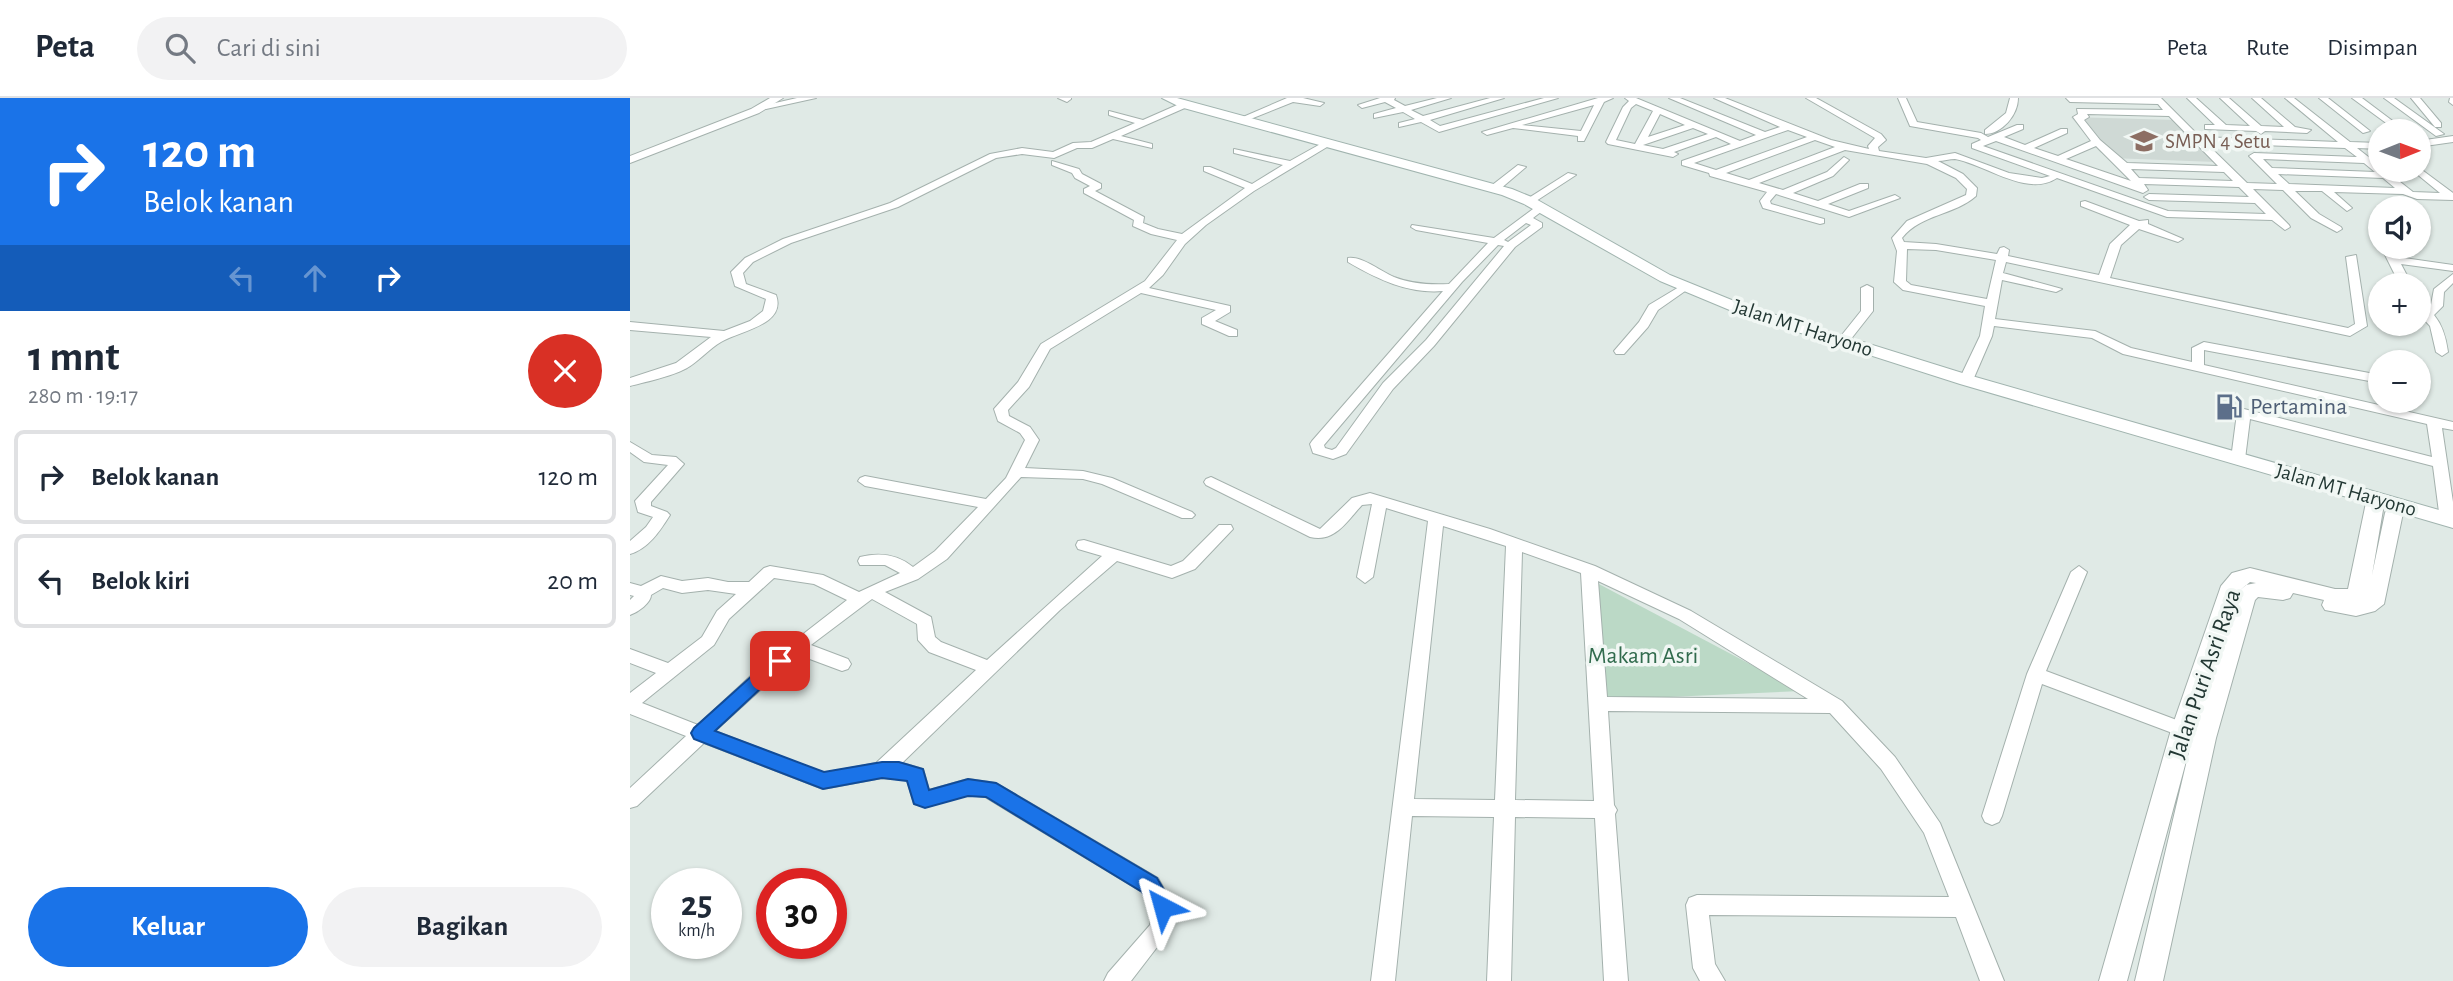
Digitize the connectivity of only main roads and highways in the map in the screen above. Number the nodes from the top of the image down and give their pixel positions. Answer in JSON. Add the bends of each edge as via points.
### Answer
{"nodes":[{"id":1,"x":1168,"y":98,"type":"edge"},
{"id":2,"x":2451,"y":520,"type":"edge"}],
"edges":[{"from":1,"to":2,"type":"main road","name":"Jalan MT Haryono","via":[[1494,188],[1535,205],[1684,287],[1796,327]]}]}
